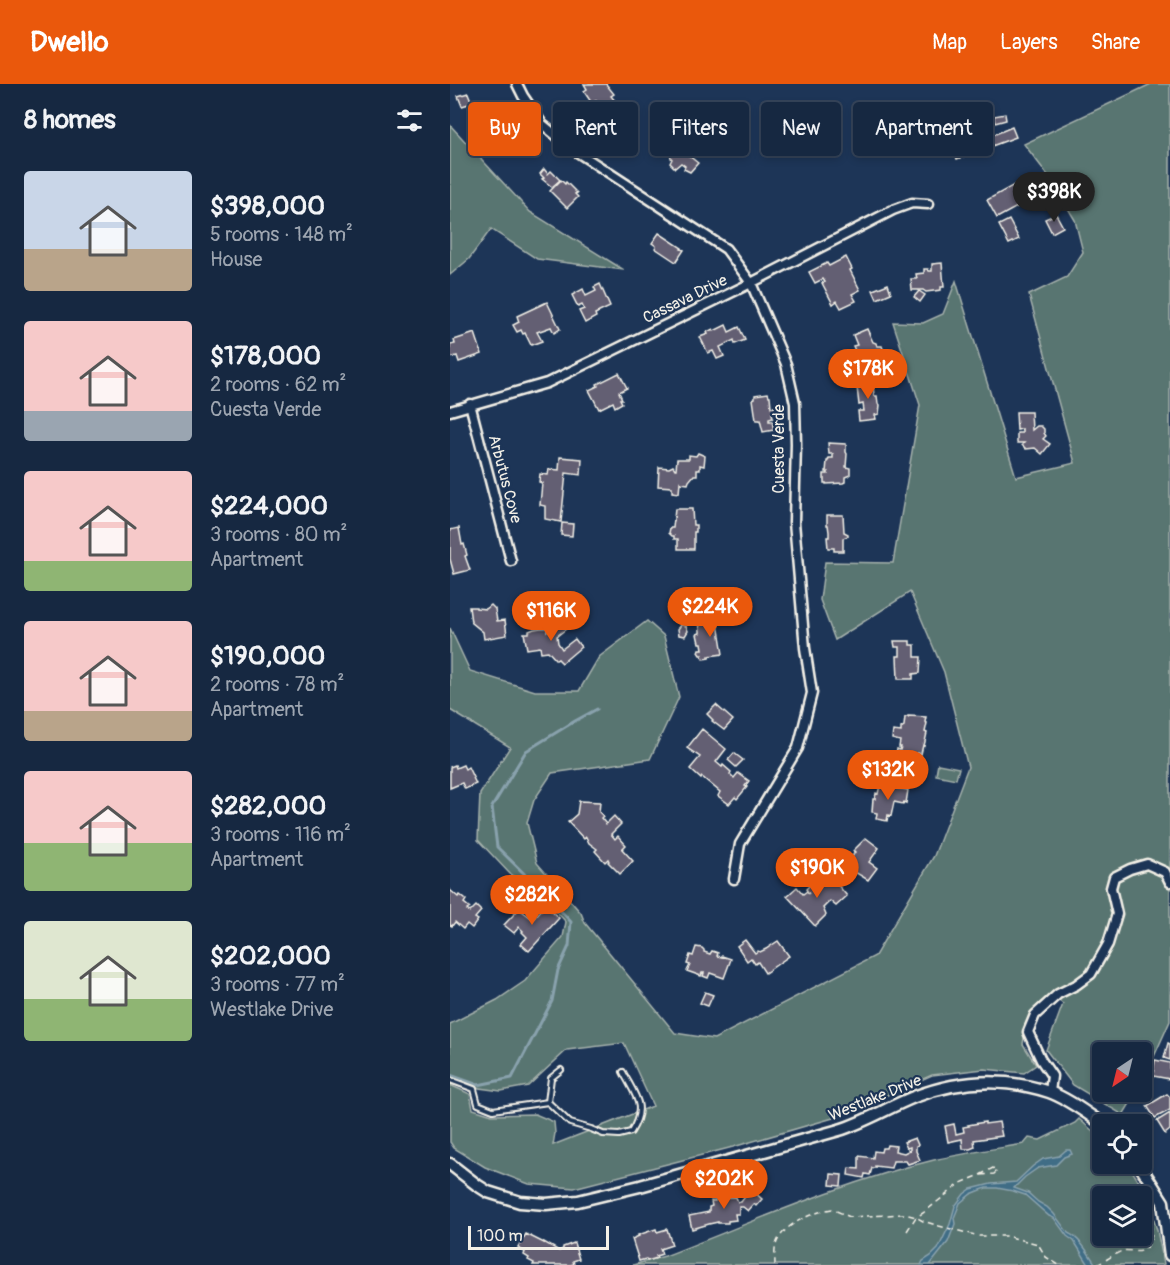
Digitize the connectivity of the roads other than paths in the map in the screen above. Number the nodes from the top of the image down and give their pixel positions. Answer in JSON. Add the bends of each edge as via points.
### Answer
{"nodes":[{"id":1,"x":517,"y":84,"type":"edge"},
{"id":2,"x":928,"y":204,"type":"dead end"},
{"id":3,"x":751,"y":283,"type":"junction"},
{"id":4,"x":470,"y":404,"type":"junction"},
{"id":5,"x":450,"y":411,"type":"edge"},
{"id":6,"x":511,"y":561,"type":"dead end"},
{"id":7,"x":734,"y":879,"type":"dead end"},
{"id":8,"x":1170,"y":882,"type":"edge"},
{"id":9,"x":561,"y":1070,"type":"dead end"},
{"id":10,"x":623,"y":1072,"type":"dead end"},
{"id":11,"x":450,"y":1080,"type":"edge"},
{"id":12,"x":1050,"y":1092,"type":"junction"},
{"id":13,"x":548,"y":1102,"type":"junction"},
{"id":14,"x":1092,"y":1117,"type":"edge"},
{"id":15,"x":450,"y":1164,"type":"edge"},
{"id":16,"x":1146,"y":1174,"type":"edge"},
{"id":17,"x":1166,"y":1201,"type":"edge"},
{"id":18,"x":1170,"y":1255,"type":"edge"}],
"edges":[{"from":1,"to":3,"type":"street","name":"Cuesta Verde","via":[[542,124],[574,150],[726,249]]},
{"from":2,"to":3,"type":"street","name":"Cassava Drive","via":[[912,203],[893,210]]},
{"from":3,"to":4,"type":"street","name":"Cassava Drive","via":[[547,383]]},
{"from":3,"to":7,"type":"street","name":"Cuesta Verde","via":[[786,364],[795,403],[794,522],[812,693],[798,748],[740,844]]},
{"from":4,"to":5,"type":"street","name":"Cassava Drive"},
{"from":4,"to":6,"type":"street","name":"Arbutus Cove"},
{"from":8,"to":12,"type":"street","via":[[1165,872],[1147,864],[1114,877],[1111,888],[1117,914],[1108,944],[1091,974],[1058,994],[1035,1015],[1028,1032],[1052,1076]]},
{"from":9,"to":13,"type":"lane","via":[[551,1078]]},
{"from":10,"to":13,"type":"lane","via":[[640,1106],[638,1121],[631,1132],[603,1134],[570,1124]]},
{"from":11,"to":13,"type":"lane","via":[[474,1089],[478,1104],[494,1110]]},
{"from":12,"to":14,"type":"street","name":"Westlake Drive"},
{"from":12,"to":15,"type":"street","name":"Westlake Drive","via":[[1008,1083],[974,1082],[939,1088],[854,1126],[578,1201],[520,1202],[488,1192]]},
{"from":16,"to":17,"type":"street"},
{"from":17,"to":18,"type":"street"}]}
